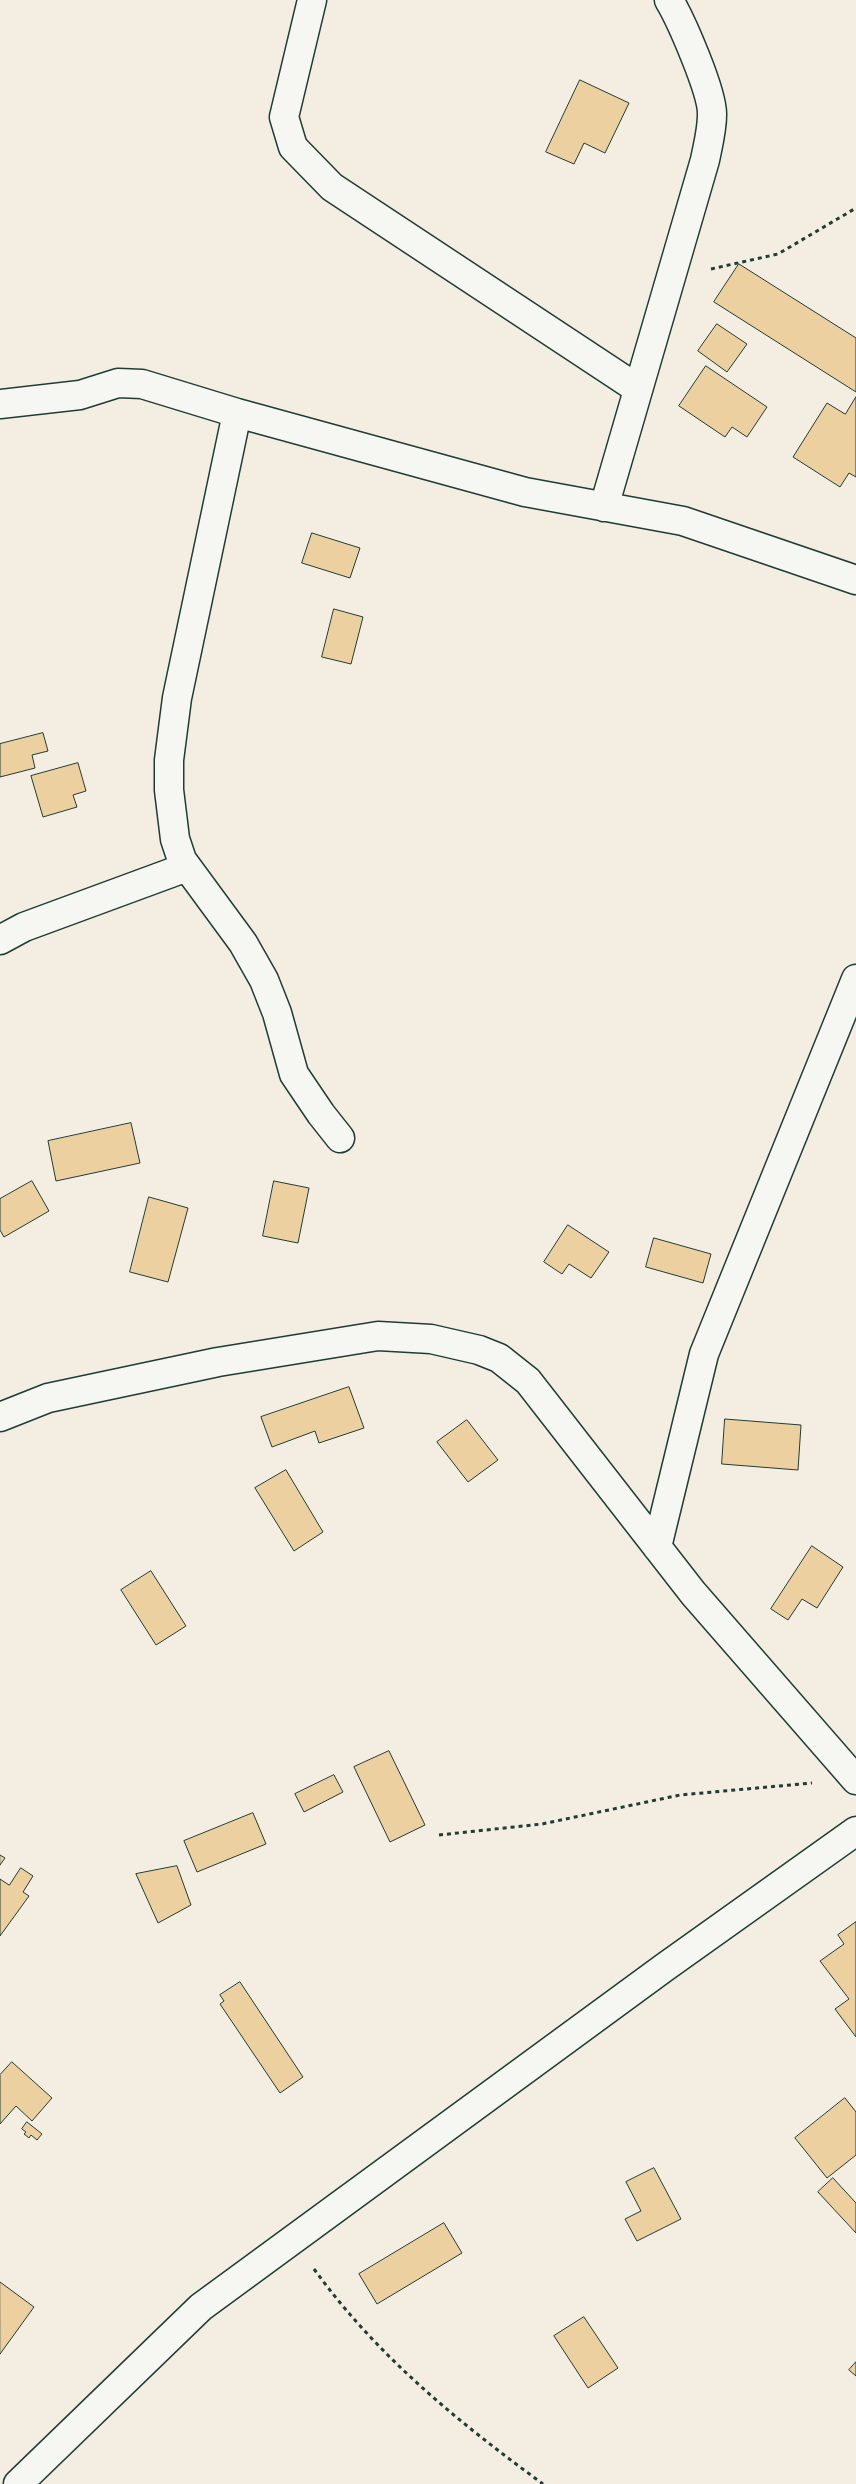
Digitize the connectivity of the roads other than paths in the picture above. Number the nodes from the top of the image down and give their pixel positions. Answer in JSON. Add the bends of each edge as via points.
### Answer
{"nodes":[{"id":1,"x":312,"y":0,"type":"edge"},
{"id":2,"x":669,"y":0,"type":"edge"},
{"id":3,"x":638,"y":388,"type":"junction"},
{"id":4,"x":0,"y":404,"type":"edge"},
{"id":5,"x":237,"y":413,"type":"junction"},
{"id":6,"x":604,"y":507,"type":"junction"},
{"id":7,"x":856,"y":580,"type":"edge"},
{"id":8,"x":187,"y":867,"type":"junction"},
{"id":9,"x":0,"y":940,"type":"edge"},
{"id":10,"x":856,"y":979,"type":"edge"},
{"id":11,"x":340,"y":1138,"type":"dead end"},
{"id":12,"x":0,"y":1417,"type":"edge"},
{"id":13,"x":657,"y":1547,"type":"junction"},
{"id":14,"x":856,"y":1779,"type":"edge"},
{"id":15,"x":856,"y":1832,"type":"edge"},
{"id":16,"x":18,"y":2484,"type":"edge"}],
"edges":[{"from":1,"to":3,"type":"street","via":[[284,118],[293,147],[332,186]]},
{"from":2,"to":3,"type":"street","via":[[679,16],[713,113],[705,160]]},
{"from":3,"to":6,"type":"street"},
{"from":4,"to":5,"type":"street","via":[[61,398],[129,383],[142,384]]},
{"from":5,"to":6,"type":"street","via":[[525,492]]},
{"from":5,"to":8,"type":"street","via":[[177,698],[170,760],[169,790],[175,839]]},
{"from":6,"to":7,"type":"street","via":[[683,521]]},
{"from":8,"to":9,"type":"street"},
{"from":8,"to":11,"type":"street","via":[[260,973],[277,1013],[294,1074]]},
{"from":10,"to":13,"type":"street","via":[[704,1354]]},
{"from":12,"to":13,"type":"street","via":[[48,1398],[218,1362],[378,1336],[431,1339],[500,1358],[528,1381]]},
{"from":13,"to":14,"type":"street","via":[[693,1593]]},
{"from":15,"to":16,"type":"street","via":[[201,2307]]}]}
